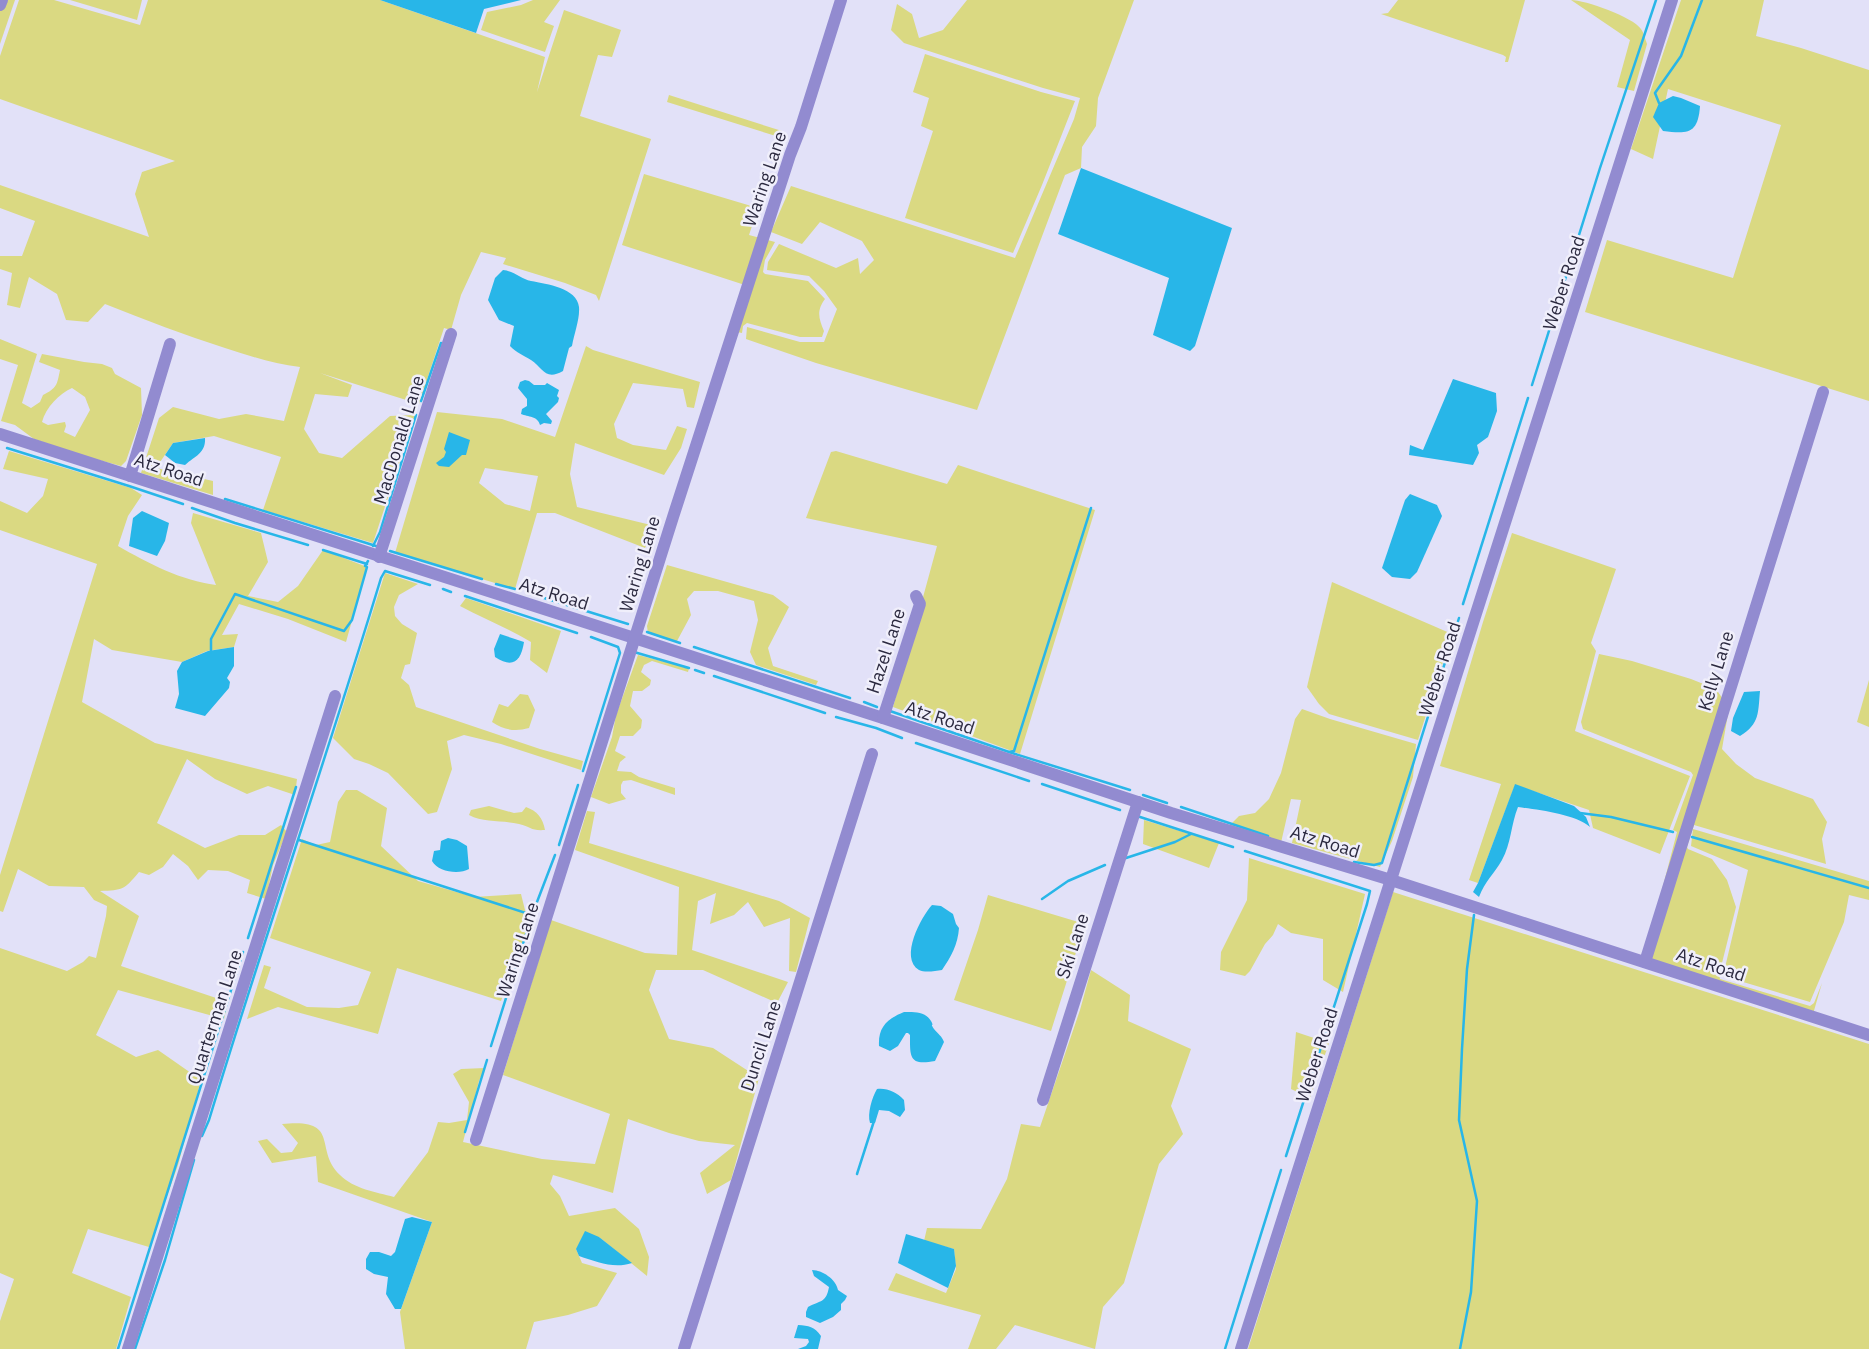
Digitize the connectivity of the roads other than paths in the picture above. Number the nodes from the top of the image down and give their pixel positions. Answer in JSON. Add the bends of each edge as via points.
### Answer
{"nodes":[{"id":1,"x":2,"y":0,"type":"edge"},
{"id":2,"x":841,"y":0,"type":"edge"},
{"id":3,"x":1672,"y":0,"type":"edge"},
{"id":4,"x":0,"y":5,"type":"edge"},
{"id":5,"x":450,"y":334,"type":"dead end"},
{"id":6,"x":170,"y":344,"type":"dead end"},
{"id":7,"x":1823,"y":392,"type":"dead end"},
{"id":8,"x":1,"y":438,"type":"edge"},
{"id":9,"x":130,"y":476,"type":"junction"},
{"id":10,"x":379,"y":557,"type":"junction"},
{"id":11,"x":916,"y":596,"type":"dead end"},
{"id":12,"x":635,"y":638,"type":"junction"},
{"id":13,"x":335,"y":696,"type":"dead end"},
{"id":14,"x":883,"y":718,"type":"junction"},
{"id":15,"x":872,"y":754,"type":"dead end"},
{"id":16,"x":1138,"y":802,"type":"junction"},
{"id":17,"x":1391,"y":880,"type":"junction"},
{"id":18,"x":1645,"y":962,"type":"junction"},
{"id":19,"x":1869,"y":1035,"type":"edge"},
{"id":20,"x":1043,"y":1100,"type":"dead end"},
{"id":21,"x":476,"y":1140,"type":"dead end"},
{"id":22,"x":128,"y":1349,"type":"edge"},
{"id":23,"x":684,"y":1349,"type":"edge"},
{"id":24,"x":1242,"y":1349,"type":"edge"}],
"edges":[{"from":1,"to":4,"type":"street"},
{"from":2,"to":12,"type":"street","name":"Waring Lane"},
{"from":3,"to":17,"type":"street","name":"Weber Road"},
{"from":5,"to":10,"type":"street","name":"MacDonald Lane"},
{"from":6,"to":9,"type":"street"},
{"from":7,"to":18,"type":"street","name":"Kelly Lane"},
{"from":8,"to":9,"type":"street","name":"Atz Road"},
{"from":9,"to":10,"type":"street","name":"Atz Road"},
{"from":10,"to":12,"type":"street","name":"Atz Road"},
{"from":11,"to":14,"type":"street","name":"Hazel Lane","via":[[920,604]]},
{"from":12,"to":14,"type":"street","name":"Atz Road"},
{"from":12,"to":21,"type":"street","name":"Waring Lane"},
{"from":13,"to":22,"type":"street","name":"Quarterman Lane"},
{"from":14,"to":16,"type":"street","name":"Atz Road"},
{"from":15,"to":23,"type":"street","name":"Duncil Lane"},
{"from":16,"to":17,"type":"street","name":"Atz Road"},
{"from":16,"to":20,"type":"street","name":"Ski Lane"},
{"from":17,"to":18,"type":"street","name":"Atz Road"},
{"from":17,"to":24,"type":"street","name":"Weber Road"},
{"from":18,"to":19,"type":"street","name":"Atz Road"}]}
